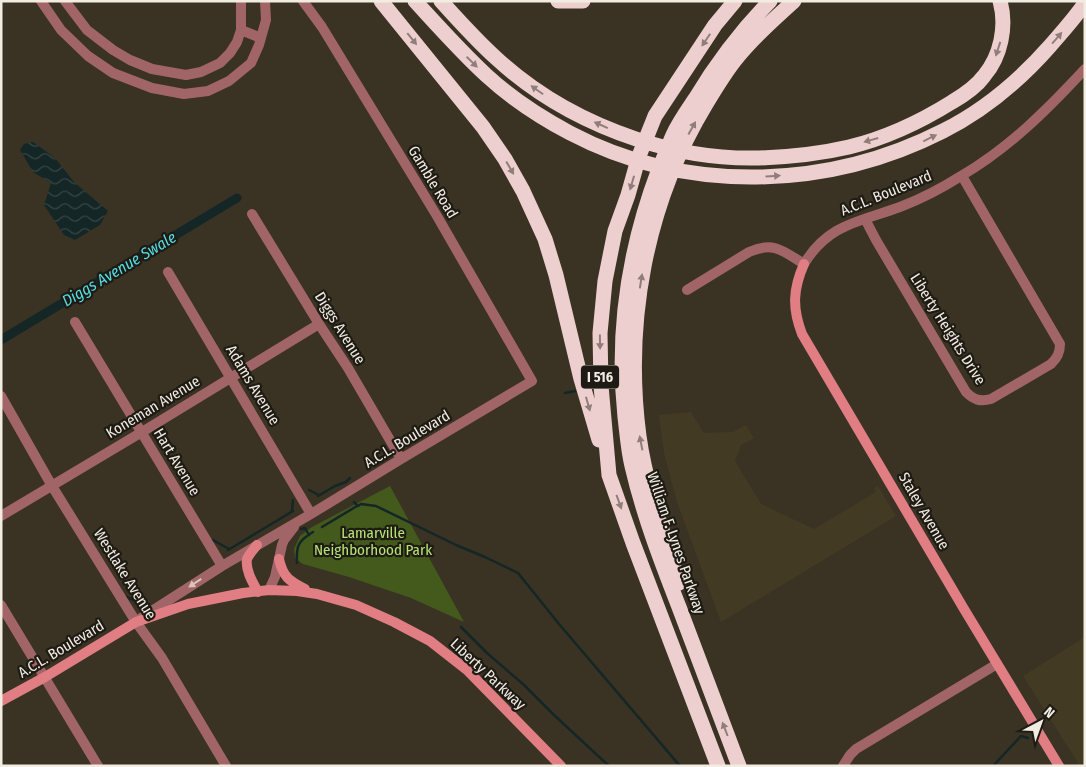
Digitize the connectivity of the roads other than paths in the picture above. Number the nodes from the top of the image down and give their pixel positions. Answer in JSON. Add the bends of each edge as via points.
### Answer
{"nodes":[{"id":1,"x":41,"y":1,"type":"edge"},
{"id":2,"x":65,"y":1,"type":"edge"},
{"id":3,"x":241,"y":1,"type":"edge"},
{"id":4,"x":265,"y":1,"type":"edge"},
{"id":5,"x":303,"y":1,"type":"edge"},
{"id":6,"x":381,"y":1,"type":"edge"},
{"id":7,"x":415,"y":1,"type":"edge"},
{"id":8,"x":441,"y":1,"type":"edge"},
{"id":9,"x":558,"y":1,"type":"edge"},
{"id":10,"x":583,"y":1,"type":"edge"},
{"id":11,"x":735,"y":1,"type":"edge"},
{"id":12,"x":770,"y":1,"type":"edge"},
{"id":13,"x":794,"y":1,"type":"edge"},
{"id":14,"x":1000,"y":1,"type":"edge"},
{"id":15,"x":1085,"y":3,"type":"edge"},
{"id":16,"x":241,"y":30,"type":"junction"},
{"id":17,"x":261,"y":38,"type":"junction"},
{"id":18,"x":1085,"y":69,"type":"edge"},
{"id":19,"x":962,"y":176,"type":"junction"},
{"id":20,"x":252,"y":214,"type":"dead end"},
{"id":21,"x":865,"y":219,"type":"junction"},
{"id":22,"x":804,"y":264,"type":"junction"},
{"id":23,"x":168,"y":272,"type":"dead end"},
{"id":24,"x":687,"y":290,"type":"dead end"},
{"id":25,"x":75,"y":322,"type":"dead end"},
{"id":26,"x":319,"y":324,"type":"junction"},
{"id":27,"x":231,"y":377,"type":"junction"},
{"id":28,"x":532,"y":381,"type":"joint"},
{"id":29,"x":1,"y":396,"type":"edge"},
{"id":30,"x":142,"y":432,"type":"junction"},
{"id":31,"x":401,"y":459,"type":"junction"},
{"id":32,"x":609,"y":475,"type":"junction"},
{"id":33,"x":52,"y":486,"type":"junction"},
{"id":34,"x":311,"y":514,"type":"junction"},
{"id":35,"x":1,"y":516,"type":"edge"},
{"id":36,"x":297,"y":522,"type":"junction"},
{"id":37,"x":257,"y":545,"type":"junction"},
{"id":38,"x":279,"y":559,"type":"junction"},
{"id":39,"x":222,"y":566,"type":"junction"},
{"id":40,"x":269,"y":590,"type":"junction"},
{"id":41,"x":258,"y":592,"type":"junction"},
{"id":42,"x":313,"y":593,"type":"junction"},
{"id":43,"x":1,"y":605,"type":"edge"},
{"id":44,"x":136,"y":622,"type":"junction"},
{"id":45,"x":997,"y":664,"type":"junction"},
{"id":46,"x":45,"y":677,"type":"junction"},
{"id":47,"x":711,"y":692,"type":"junction"},
{"id":48,"x":1,"y":702,"type":"edge"},
{"id":49,"x":98,"y":766,"type":"edge"},
{"id":50,"x":226,"y":766,"type":"edge"},
{"id":51,"x":561,"y":766,"type":"edge"},
{"id":52,"x":718,"y":766,"type":"edge"},
{"id":53,"x":739,"y":766,"type":"edge"},
{"id":54,"x":843,"y":766,"type":"edge"},
{"id":55,"x":1059,"y":766,"type":"edge"}],
"edges":[{"from":1,"to":17,"type":"street","via":[[61,30],[88,56],[112,72],[152,88],[184,94],[208,91],[229,81],[251,64]]},
{"from":2,"to":16,"type":"street","via":[[87,30],[130,60],[186,75],[220,63],[237,42]]},
{"from":3,"to":16,"type":"street"},
{"from":4,"to":17,"type":"street","via":[[266,20]]},
{"from":5,"to":28,"type":"street","name":"Gamble Road","via":[[437,216]]},
{"from":6,"to":32,"type":"highway","one_way":true,"via":[[482,127],[523,191],[545,239],[556,274],[581,379]]},
{"from":7,"to":15,"type":"highway","one_way":true,"via":[[486,76],[540,116],[571,134],[628,158],[690,173],[757,177],[790,176],[854,165],[884,157],[937,134],[972,114],[1025,72]]},
{"from":14,"to":8,"type":"highway","one_way":true,"via":[[1003,17],[1001,40],[992,65],[974,87],[936,112],[878,139],[850,147],[757,158],[667,148],[579,115],[549,98],[497,59]]},
{"from":9,"to":10,"type":"highway"},
{"from":11,"to":32,"type":"highway","number":"I 516","one_way":true,"via":[[715,25],[655,116],[615,231],[605,281],[600,333],[600,386]]},
{"from":12,"to":47,"type":"highway","name":"William F. Lynes Parkway","number":"I 516","via":[[729,48],[673,134],[650,192],[635,246],[623,325],[623,399],[632,465],[650,530]]},
{"from":47,"to":13,"type":"highway","one_way":true,"via":[[652,494],[640,438],[634,368],[641,280],[664,190],[695,123],[736,60]]},
{"from":16,"to":17,"type":"street"},
{"from":18,"to":19,"type":"street","name":"A.C.L. Boulevard","via":[[1024,131]]},
{"from":19,"to":21,"type":"street","name":"A.C.L. Boulevard","via":[[918,199]]},
{"from":19,"to":21,"type":"street","name":"Liberty Heights Drive","via":[[1060,344],[1055,360],[991,399],[979,401],[966,392]]},
{"from":20,"to":26,"type":"street","name":"Diggs Avenue"},
{"from":21,"to":22,"type":"street","name":"A.C.L. Boulevard","via":[[829,235]]},
{"from":22,"to":24,"type":"street","via":[[778,249],[764,247],[749,252]]},
{"from":22,"to":45,"type":"street","name":"Staley Avenue","via":[[797,281],[795,300],[802,334]]},
{"from":23,"to":27,"type":"street","name":"Adams Avenue"},
{"from":25,"to":30,"type":"street","name":"Hart Avenue"},
{"from":26,"to":27,"type":"street","name":"Koneman Avenue"},
{"from":26,"to":31,"type":"street","name":"Diggs Avenue"},
{"from":27,"to":30,"type":"street","name":"Koneman Avenue"},
{"from":27,"to":34,"type":"street","name":"Adams Avenue"},
{"from":28,"to":31,"type":"street","name":"A.C.L. Boulevard"},
{"from":29,"to":33,"type":"street","name":"Westlake Avenue"},
{"from":30,"to":33,"type":"street","name":"Koneman Avenue"},
{"from":30,"to":39,"type":"street","name":"Hart Avenue"},
{"from":31,"to":34,"type":"street","name":"A.C.L. Boulevard"},
{"from":32,"to":52,"type":"highway","number":"I 516","one_way":true},
{"from":33,"to":35,"type":"street","name":"Koneman Avenue"},
{"from":33,"to":44,"type":"street","name":"Westlake Avenue"},
{"from":34,"to":36,"type":"street","name":"A.C.L. Boulevard"},
{"from":36,"to":37,"type":"street","name":"A.C.L. Boulevard"},
{"from":36,"to":38,"type":"street","name":"A.C.L. Boulevard","via":[[284,540]]},
{"from":37,"to":39,"type":"street","name":"A.C.L. Boulevard"},
{"from":37,"to":41,"type":"street","via":[[247,560],[247,566]]},
{"from":38,"to":40,"type":"street","name":"A.C.L. Boulevard"},
{"from":38,"to":42,"type":"street","via":[[286,577]]},
{"from":39,"to":44,"type":"street","name":"A.C.L. Boulevard","one_way":true},
{"from":40,"to":41,"type":"street","name":"A.C.L. Boulevard"},
{"from":40,"to":42,"type":"street","name":"Liberty Parkway"},
{"from":41,"to":44,"type":"street","name":"A.C.L. Boulevard","via":[[188,604]]},
{"from":42,"to":51,"type":"street","name":"Liberty Parkway","via":[[356,605],[430,641],[467,670]]},
{"from":43,"to":46,"type":"street"},
{"from":44,"to":46,"type":"street","name":"A.C.L. Boulevard"},
{"from":44,"to":50,"type":"street","name":"Westlake Avenue","via":[[162,658]]},
{"from":45,"to":54,"type":"street","via":[[856,749]]},
{"from":45,"to":55,"type":"street","name":"Staley Avenue"},
{"from":46,"to":48,"type":"street","name":"A.C.L. Boulevard"},
{"from":46,"to":49,"type":"street"},
{"from":53,"to":47,"type":"highway","name":"William F. Lynes Parkway","number":"I 516","one_way":true}]}
